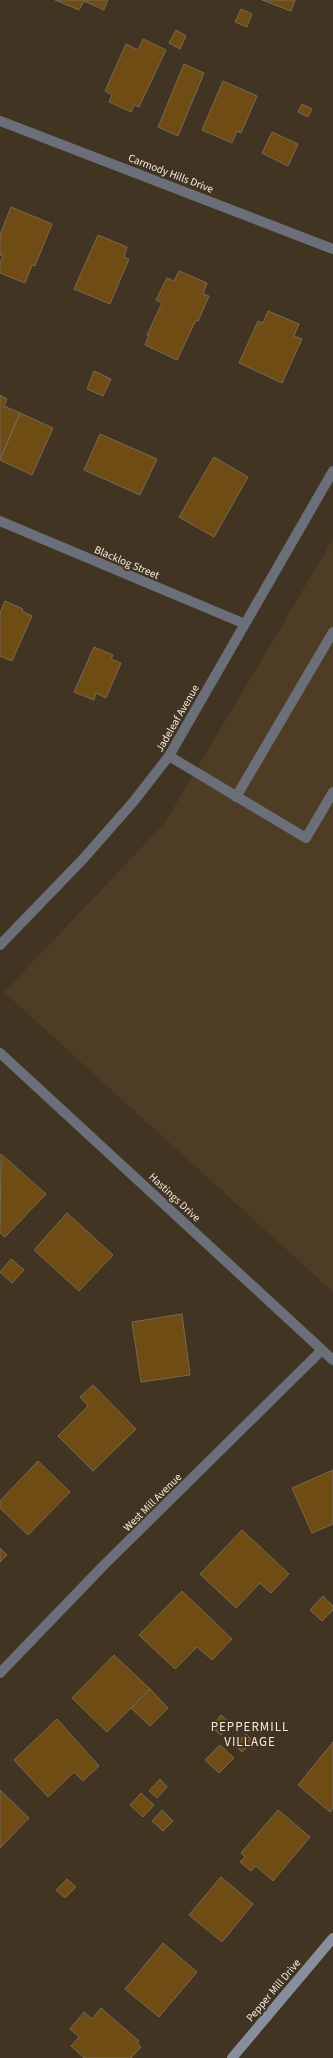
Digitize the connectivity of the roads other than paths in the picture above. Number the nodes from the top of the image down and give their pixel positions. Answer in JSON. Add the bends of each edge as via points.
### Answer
{"nodes":[{"id":1,"x":0,"y":120,"type":"edge"},
{"id":2,"x":333,"y":249,"type":"edge"},
{"id":3,"x":333,"y":471,"type":"edge"},
{"id":4,"x":0,"y":522,"type":"edge"},
{"id":5,"x":245,"y":624,"type":"junction"},
{"id":6,"x":333,"y":632,"type":"edge"},
{"id":7,"x":169,"y":756,"type":"junction"},
{"id":8,"x":333,"y":792,"type":"edge"},
{"id":9,"x":236,"y":796,"type":"junction"},
{"id":10,"x":0,"y":945,"type":"edge"},
{"id":11,"x":0,"y":1053,"type":"edge"},
{"id":12,"x":322,"y":1350,"type":"junction"},
{"id":13,"x":333,"y":1360,"type":"edge"},
{"id":14,"x":0,"y":1673,"type":"edge"},
{"id":15,"x":333,"y":1938,"type":"edge"},
{"id":16,"x":232,"y":2058,"type":"edge"}],
"edges":[{"from":1,"to":2,"type":"street","name":"Carmody Hills Drive"},
{"from":3,"to":5,"type":"street","name":"Jadeleaf Avenue"},
{"from":4,"to":5,"type":"street","name":"Blacklog Street"},
{"from":5,"to":7,"type":"street","name":"Jadeleaf Avenue"},
{"from":6,"to":9,"type":"street"},
{"from":7,"to":9,"type":"street"},
{"from":7,"to":10,"type":"street","name":"Jadeleaf Avenue","via":[[84,858]]},
{"from":8,"to":9,"type":"street","via":[[306,838]]},
{"from":11,"to":12,"type":"street","name":"Hastings Drive"},
{"from":12,"to":13,"type":"street","name":"Hastings Drive"},
{"from":12,"to":14,"type":"street","name":"West Mill Avenue","via":[[104,1565]]},
{"from":15,"to":16,"type":"street","name":"Pepper Mill Drive"}]}
